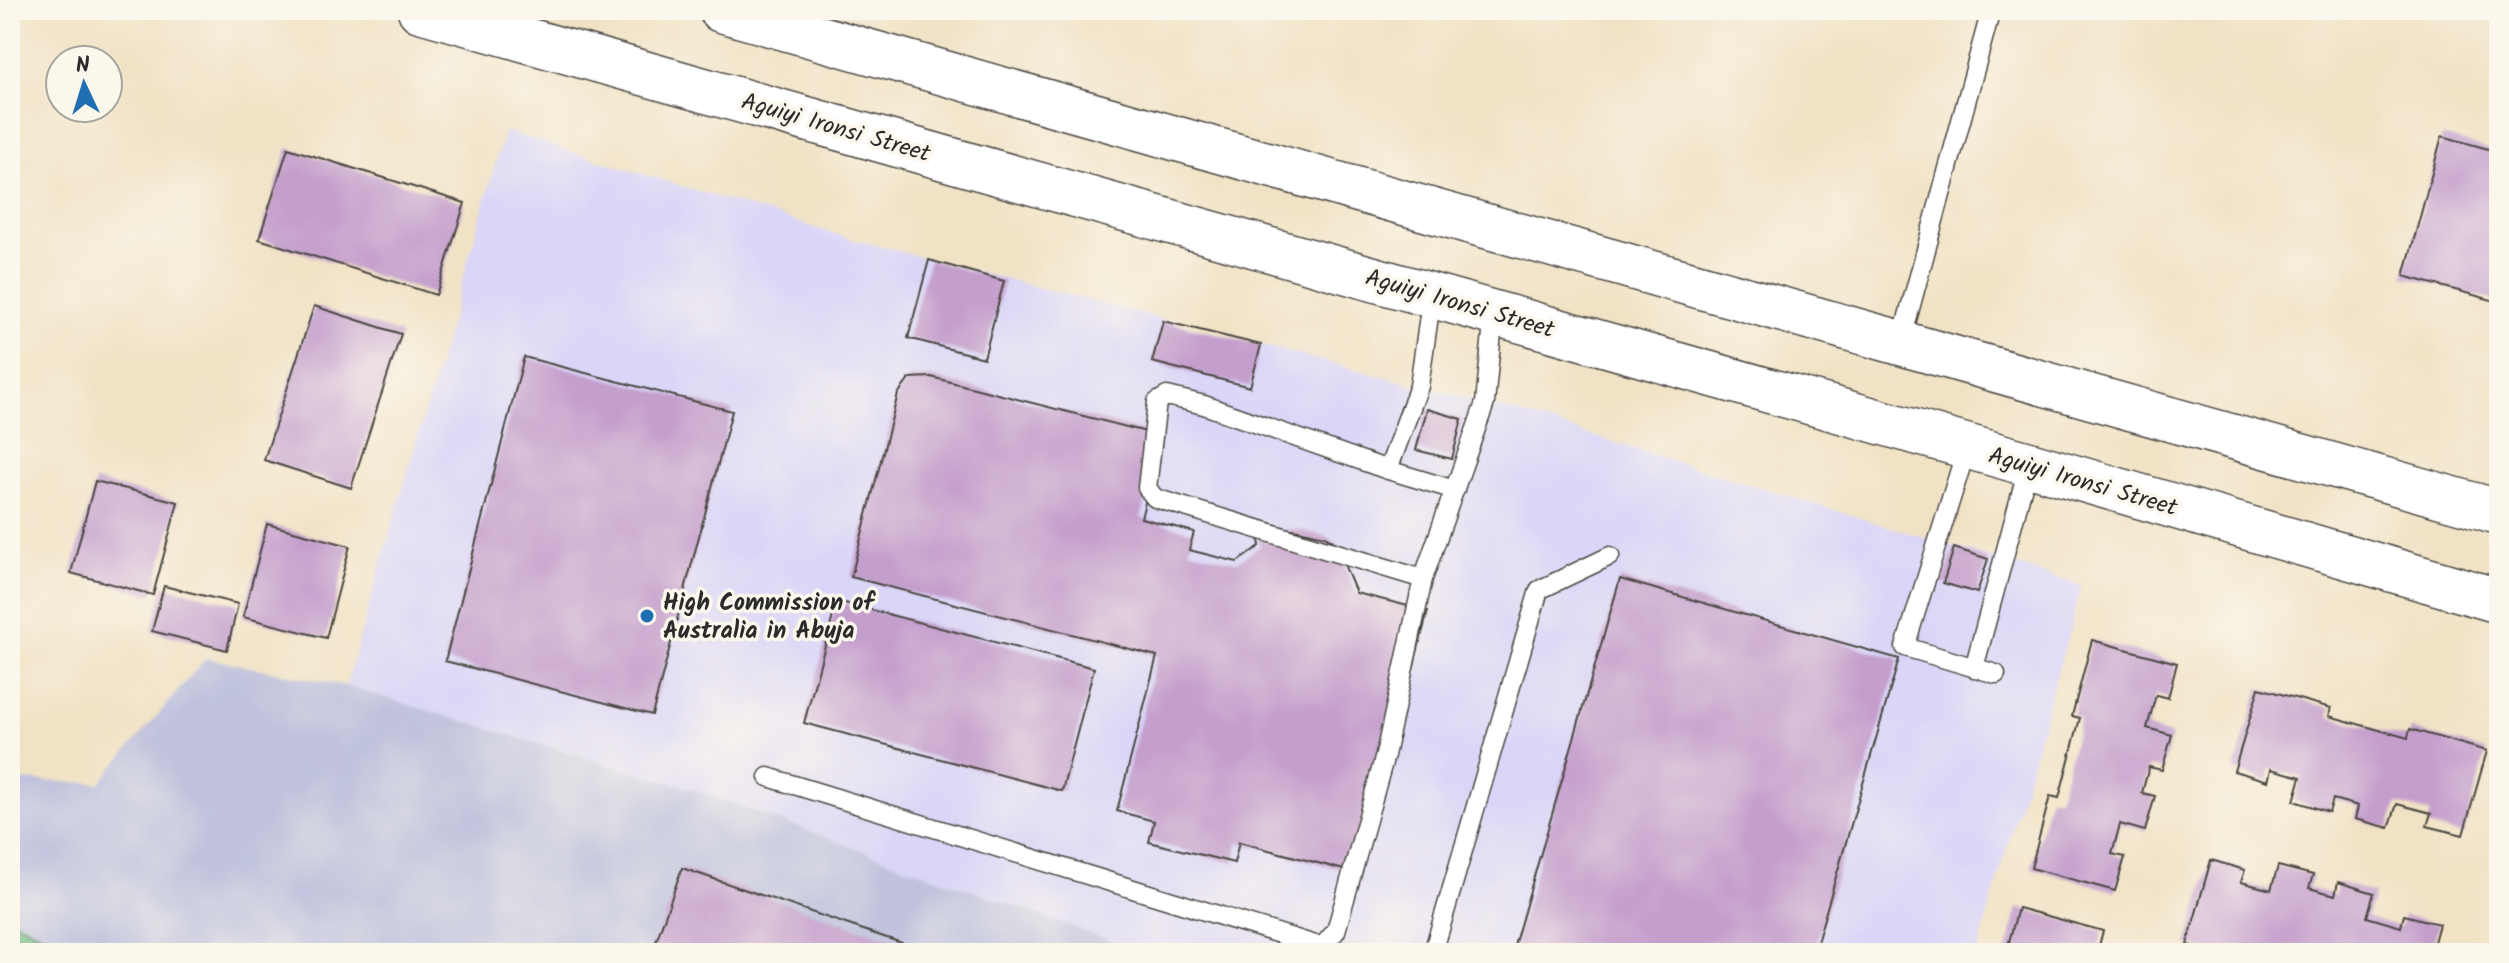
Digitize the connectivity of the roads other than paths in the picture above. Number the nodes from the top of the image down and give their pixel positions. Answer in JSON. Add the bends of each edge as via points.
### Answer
{"nodes":[{"id":1,"x":420,"y":10,"type":"edge"},
{"id":2,"x":721,"y":10,"type":"edge"},
{"id":3,"x":1991,"y":10,"type":"edge"},
{"id":4,"x":1432,"y":295,"type":"junction"},
{"id":5,"x":1494,"y":313,"type":"junction"},
{"id":6,"x":1901,"y":342,"type":"junction"},
{"id":7,"x":1967,"y":447,"type":"junction"},
{"id":8,"x":2029,"y":464,"type":"junction"},
{"id":9,"x":1388,"y":470,"type":"junction"},
{"id":10,"x":1455,"y":490,"type":"junction"},
{"id":11,"x":2499,"y":512,"type":"edge"},
{"id":12,"x":1610,"y":556,"type":"dead end"},
{"id":13,"x":1423,"y":579,"type":"junction"},
{"id":14,"x":2499,"y":601,"type":"edge"},
{"id":15,"x":1974,"y":668,"type":"junction"},
{"id":16,"x":1996,"y":674,"type":"dead end"},
{"id":17,"x":768,"y":777,"type":"dead end"},
{"id":18,"x":1433,"y":953,"type":"edge"}],
"edges":[{"from":1,"to":4,"type":"main road","name":"Aguiyi Ironsi Street"},
{"from":2,"to":6,"type":"main road"},
{"from":3,"to":6,"type":"lane"},
{"from":4,"to":5,"type":"main road","name":"Aguiyi Ironsi Street"},
{"from":4,"to":9,"type":"lane","via":[[1419,386]]},
{"from":5,"to":7,"type":"main road","name":"Aguiyi Ironsi Street"},
{"from":5,"to":10,"type":"lane","via":[[1485,403]]},
{"from":6,"to":11,"type":"main road"},
{"from":7,"to":8,"type":"main road","name":"Aguiyi Ironsi Street"},
{"from":7,"to":15,"type":"lane","via":[[1905,647]]},
{"from":8,"to":14,"type":"main road","name":"Aguiyi Ironsi Street"},
{"from":8,"to":15,"type":"lane"},
{"from":9,"to":10,"type":"lane"},
{"from":9,"to":13,"type":"lane","via":[[1167,396],[1157,402],[1147,488],[1155,498]]},
{"from":10,"to":13,"type":"lane"},
{"from":12,"to":18,"type":"lane","via":[[1539,590]]},
{"from":13,"to":17,"type":"lane","via":[[1385,755],[1336,931],[1322,947]]},
{"from":15,"to":16,"type":"lane"}]}
